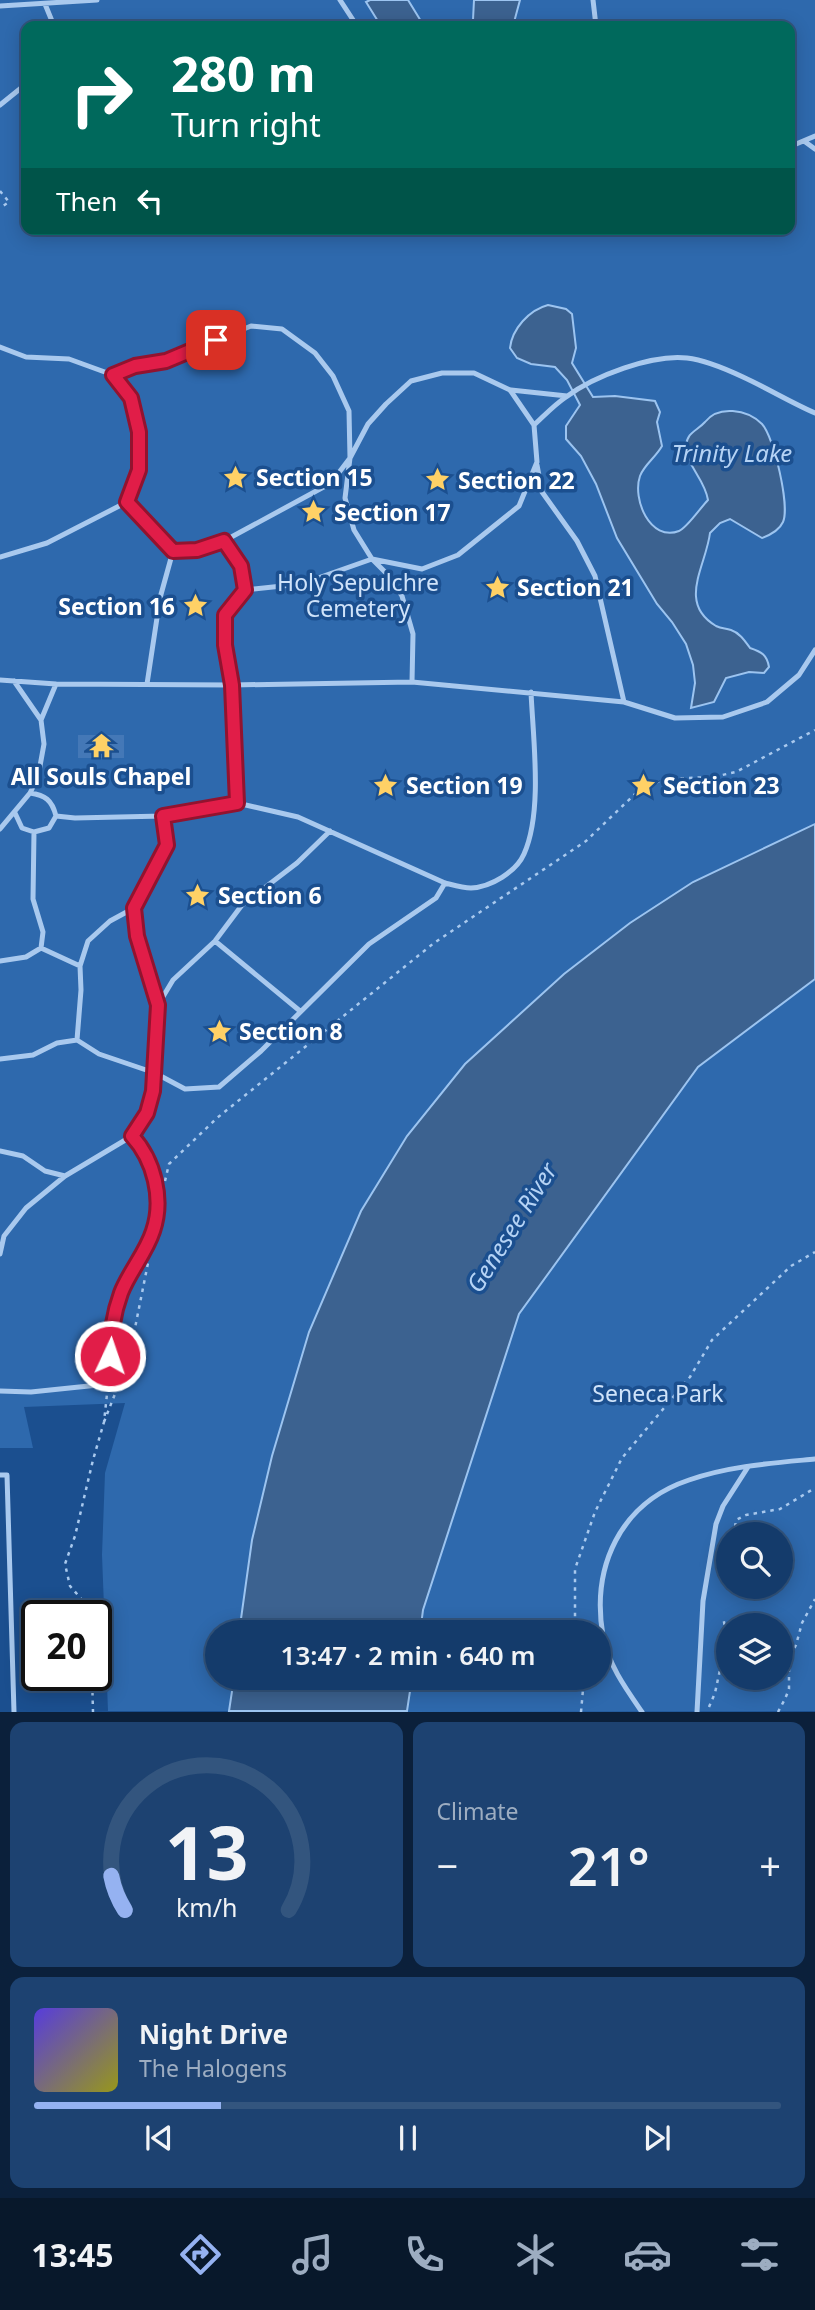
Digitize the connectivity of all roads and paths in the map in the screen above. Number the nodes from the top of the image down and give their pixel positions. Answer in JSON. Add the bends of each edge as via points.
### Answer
{"nodes":[{"id":1,"x":97,"y":0,"type":"edge"},
{"id":2,"x":340,"y":0,"type":"edge"},
{"id":3,"x":593,"y":0,"type":"edge"},
{"id":4,"x":7,"y":3,"type":"edge"},
{"id":5,"x":45,"y":5,"type":"junction"},
{"id":6,"x":0,"y":6,"type":"edge"},
{"id":7,"x":52,"y":21,"type":"edge"},
{"id":8,"x":354,"y":21,"type":"edge"},
{"id":9,"x":596,"y":21,"type":"edge"},
{"id":10,"x":21,"y":88,"type":"edge"},
{"id":11,"x":0,"y":105,"type":"edge"},
{"id":12,"x":815,"y":136,"type":"edge"},
{"id":13,"x":804,"y":141,"type":"junction"},
{"id":14,"x":795,"y":145,"type":"edge"},
{"id":15,"x":815,"y":149,"type":"edge"},
{"id":16,"x":0,"y":191,"type":"edge"},
{"id":17,"x":0,"y":208,"type":"edge"},
{"id":18,"x":0,"y":346,"type":"edge"},
{"id":19,"x":113,"y":375,"type":"junction"},
{"id":20,"x":510,"y":390,"type":"junction"},
{"id":21,"x":567,"y":396,"type":"junction"},
{"id":22,"x":815,"y":413,"type":"edge"},
{"id":23,"x":534,"y":425,"type":"junction"},
{"id":24,"x":351,"y":458,"type":"junction"},
{"id":25,"x":537,"y":462,"type":"junction"},
{"id":26,"x":127,"y":502,"type":"junction"},
{"id":27,"x":224,"y":541,"type":"junction"},
{"id":28,"x":173,"y":551,"type":"junction"},
{"id":29,"x":0,"y":557,"type":"edge"},
{"id":30,"x":372,"y":559,"type":"junction"},
{"id":31,"x":245,"y":590,"type":"junction"},
{"id":32,"x":815,"y":650,"type":"edge"},
{"id":33,"x":0,"y":680,"type":"edge"},
{"id":34,"x":14,"y":681,"type":"junction"},
{"id":35,"x":412,"y":682,"type":"junction"},
{"id":36,"x":55,"y":684,"type":"junction"},
{"id":37,"x":147,"y":684,"type":"junction"},
{"id":38,"x":232,"y":685,"type":"junction"},
{"id":39,"x":531,"y":692,"type":"junction"},
{"id":40,"x":624,"y":702,"type":"junction"},
{"id":41,"x":40,"y":720,"type":"junction"},
{"id":42,"x":815,"y":730,"type":"edge"},
{"id":43,"x":30,"y":793,"type":"junction"},
{"id":44,"x":237,"y":803,"type":"junction"},
{"id":45,"x":15,"y":813,"type":"junction"},
{"id":46,"x":56,"y":816,"type":"junction"},
{"id":47,"x":163,"y":816,"type":"junction"},
{"id":48,"x":0,"y":829,"type":"edge"},
{"id":49,"x":330,"y":831,"type":"junction"},
{"id":50,"x":34,"y":832,"type":"junction"},
{"id":51,"x":445,"y":883,"type":"junction"},
{"id":52,"x":134,"y":908,"type":"junction"},
{"id":53,"x":215,"y":941,"type":"junction"},
{"id":54,"x":41,"y":948,"type":"junction"},
{"id":55,"x":0,"y":961,"type":"edge"},
{"id":56,"x":80,"y":966,"type":"junction"},
{"id":57,"x":158,"y":1005,"type":"junction"},
{"id":58,"x":300,"y":1011,"type":"junction"},
{"id":59,"x":77,"y":1040,"type":"junction"},
{"id":60,"x":0,"y":1059,"type":"edge"},
{"id":61,"x":155,"y":1073,"type":"junction"},
{"id":62,"x":132,"y":1136,"type":"junction"},
{"id":63,"x":0,"y":1151,"type":"edge"},
{"id":64,"x":65,"y":1177,"type":"junction"},
{"id":65,"x":163,"y":1190,"type":"dead end"},
{"id":66,"x":815,"y":1252,"type":"edge"},
{"id":67,"x":0,"y":1254,"type":"edge"},
{"id":68,"x":150,"y":1255,"type":"dead end"},
{"id":69,"x":108,"y":1384,"type":"junction"},
{"id":70,"x":0,"y":1391,"type":"edge"},
{"id":71,"x":104,"y":1422,"type":"junction"},
{"id":72,"x":815,"y":1459,"type":"edge"},
{"id":73,"x":748,"y":1467,"type":"junction"},
{"id":74,"x":0,"y":1475,"type":"edge"},
{"id":75,"x":815,"y":1488,"type":"edge"},
{"id":76,"x":736,"y":1522,"type":"edge"},
{"id":77,"x":0,"y":1583,"type":"edge"},
{"id":78,"x":10,"y":1583,"type":"junction"},
{"id":79,"x":815,"y":1599,"type":"edge"},
{"id":80,"x":82,"y":1600,"type":"edge"},
{"id":81,"x":575,"y":1620,"type":"edge"},
{"id":82,"x":716,"y":1688,"type":"edge"},
{"id":83,"x":583,"y":1690,"type":"edge"},
{"id":84,"x":92,"y":1691,"type":"edge"},
{"id":85,"x":709,"y":1707,"type":"dead end"},
{"id":86,"x":14,"y":1712,"type":"edge"},
{"id":87,"x":93,"y":1712,"type":"edge"},
{"id":88,"x":581,"y":1712,"type":"edge"},
{"id":89,"x":642,"y":1712,"type":"edge"},
{"id":90,"x":697,"y":1712,"type":"edge"},
{"id":91,"x":778,"y":1712,"type":"edge"}],
"edges":[{"from":1,"to":5,"type":"lane"},
{"from":2,"to":8,"type":"lane"},
{"from":3,"to":9,"type":"lane"},
{"from":4,"to":5,"type":"lane"},
{"from":4,"to":6,"type":"lane"},
{"from":5,"to":7,"type":"lane"},
{"from":10,"to":11,"type":"lane"},
{"from":12,"to":13,"type":"lane"},
{"from":13,"to":14,"type":"lane"},
{"from":13,"to":15,"type":"lane"},
{"from":16,"to":17,"type":"path","via":[[9,202]]},
{"from":18,"to":19,"type":"lane","via":[[26,357],[69,359]]},
{"from":19,"to":24,"type":"lane","via":[[166,361],[251,326],[282,329],[333,376],[349,411]]},
{"from":19,"to":26,"type":"lane","via":[[131,398],[139,432],[139,470]]},
{"from":20,"to":21,"type":"lane"},
{"from":20,"to":23,"type":"lane"},
{"from":20,"to":24,"type":"lane","via":[[474,373],[442,373],[411,381],[368,424]]},
{"from":21,"to":22,"type":"lane","via":[[652,359],[690,358],[743,377]]},
{"from":21,"to":23,"type":"lane"},
{"from":23,"to":25,"type":"lane"},
{"from":24,"to":27,"type":"lane","via":[[331,483]]},
{"from":24,"to":30,"type":"lane","via":[[345,498],[354,530]]},
{"from":25,"to":30,"type":"lane","via":[[519,506],[458,555],[422,569]]},
{"from":25,"to":40,"type":"lane","via":[[542,492],[595,576]]},
{"from":26,"to":28,"type":"lane"},
{"from":26,"to":29,"type":"lane","via":[[47,543]]},
{"from":27,"to":28,"type":"lane","via":[[197,550]]},
{"from":27,"to":31,"type":"lane","via":[[241,566]]},
{"from":28,"to":37,"type":"lane","via":[[160,598]]},
{"from":30,"to":31,"type":"lane","via":[[301,584]]},
{"from":30,"to":35,"type":"lane","via":[[402,596],[413,634]]},
{"from":31,"to":38,"type":"lane","via":[[225,615]]},
{"from":32,"to":40,"type":"lane","via":[[799,675],[767,702],[723,717],[675,718]]},
{"from":33,"to":34,"type":"lane"},
{"from":34,"to":36,"type":"lane"},
{"from":34,"to":41,"type":"lane"},
{"from":35,"to":38,"type":"lane"},
{"from":35,"to":39,"type":"lane"},
{"from":36,"to":37,"type":"lane"},
{"from":36,"to":41,"type":"lane"},
{"from":37,"to":38,"type":"lane"},
{"from":38,"to":44,"type":"lane"},
{"from":39,"to":40,"type":"lane"},
{"from":39,"to":51,"type":"lane","via":[[535,798],[523,855],[508,873],[490,884],[470,888]]},
{"from":41,"to":43,"type":"lane","via":[[44,744]]},
{"from":42,"to":65,"type":"path","via":[[736,772],[663,779],[635,794],[586,841],[433,943],[217,1118],[169,1164]]},
{"from":43,"to":45,"type":"lane"},
{"from":43,"to":46,"type":"lane","via":[[43,795]]},
{"from":44,"to":47,"type":"lane"},
{"from":44,"to":49,"type":"lane","via":[[298,817]]},
{"from":45,"to":48,"type":"lane"},
{"from":45,"to":50,"type":"lane","via":[[22,828]]},
{"from":46,"to":47,"type":"lane"},
{"from":46,"to":50,"type":"lane","via":[[49,828]]},
{"from":47,"to":52,"type":"lane","via":[[167,845]]},
{"from":49,"to":51,"type":"lane"},
{"from":49,"to":53,"type":"lane","via":[[242,905]]},
{"from":50,"to":54,"type":"lane","via":[[33,899],[43,932]]},
{"from":51,"to":58,"type":"lane","via":[[436,898],[369,944]]},
{"from":52,"to":56,"type":"lane","via":[[110,921],[88,942]]},
{"from":52,"to":57,"type":"lane","via":[[137,936]]},
{"from":53,"to":57,"type":"lane","via":[[173,980]]},
{"from":53,"to":58,"type":"lane"},
{"from":54,"to":55,"type":"lane","via":[[26,957]]},
{"from":54,"to":56,"type":"lane"},
{"from":56,"to":59,"type":"lane"},
{"from":57,"to":61,"type":"lane"},
{"from":58,"to":61,"type":"lane","via":[[219,1087],[185,1089]]},
{"from":59,"to":60,"type":"lane","via":[[57,1043],[33,1055]]},
{"from":59,"to":61,"type":"lane","via":[[99,1054]]},
{"from":61,"to":62,"type":"lane","via":[[147,1113]]},
{"from":62,"to":64,"type":"lane"},
{"from":62,"to":69,"type":"lane","via":[[143,1148],[155,1178],[157,1204],[154,1230],[122,1290],[111,1323]]},
{"from":63,"to":64,"type":"lane","via":[[23,1156],[45,1171]]},
{"from":64,"to":67,"type":"lane","via":[[26,1208],[4,1236]]},
{"from":66,"to":81,"type":"path","via":[[791,1266],[712,1340],[690,1377],[622,1458],[595,1512],[575,1569]]},
{"from":68,"to":71,"type":"path","via":[[129,1359]]},
{"from":69,"to":70,"type":"lane"},
{"from":69,"to":71,"type":"path"},
{"from":71,"to":80,"type":"path","via":[[65,1564],[70,1586]]},
{"from":72,"to":73,"type":"lane"},
{"from":73,"to":89,"type":"lane","via":[[688,1480],[656,1496],[632,1514],[610,1550],[600,1591],[604,1638],[621,1683]]},
{"from":73,"to":90,"type":"lane","via":[[716,1524],[704,1601]]},
{"from":74,"to":78,"type":"lane","via":[[7,1475]]},
{"from":75,"to":76,"type":"path","via":[[780,1509],[746,1515]]},
{"from":77,"to":78,"type":"lane"},
{"from":78,"to":86,"type":"lane"},
{"from":79,"to":91,"type":"path","via":[[789,1658],[789,1689]]},
{"from":82,"to":85,"type":"path"},
{"from":83,"to":88,"type":"path"},
{"from":84,"to":87,"type":"path"}]}
